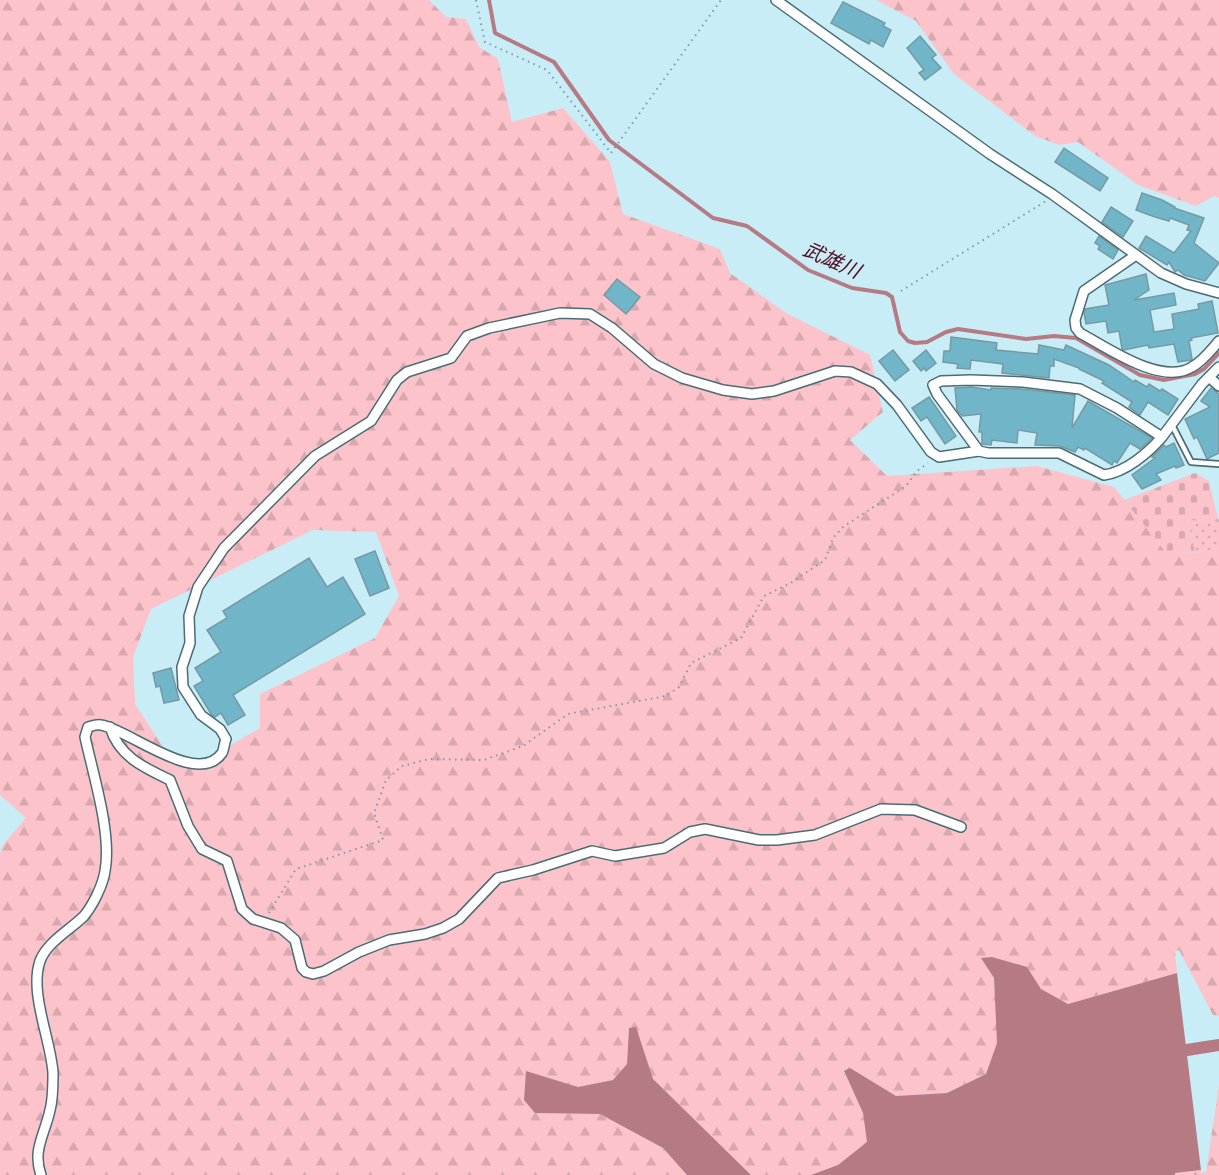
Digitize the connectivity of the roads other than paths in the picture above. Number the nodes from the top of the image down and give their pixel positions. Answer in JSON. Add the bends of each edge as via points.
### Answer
{"nodes":[{"id":1,"x":776,"y":0,"type":"edge"},
{"id":2,"x":1136,"y":255,"type":"junction"},
{"id":3,"x":1219,"y":293,"type":"edge"},
{"id":4,"x":1219,"y":341,"type":"edge"},
{"id":5,"x":1219,"y":367,"type":"edge"},
{"id":6,"x":1209,"y":377,"type":"junction"},
{"id":7,"x":1219,"y":386,"type":"edge"},
{"id":8,"x":1172,"y":425,"type":"junction"},
{"id":9,"x":1162,"y":437,"type":"junction"},
{"id":10,"x":979,"y":452,"type":"junction"},
{"id":11,"x":1219,"y":464,"type":"edge"},
{"id":12,"x":110,"y":727,"type":"junction"},
{"id":13,"x":961,"y":827,"type":"dead end"},
{"id":14,"x":42,"y":1175,"type":"edge"}],
"edges":[{"from":1,"to":2,"type":"street"},
{"from":2,"to":3,"type":"street","via":[[1161,273]]},
{"from":2,"to":4,"type":"street","via":[[1084,291],[1075,320],[1080,333],[1141,366],[1170,373],[1191,368]]},
{"from":5,"to":6,"type":"street"},
{"from":6,"to":7,"type":"street"},
{"from":6,"to":8,"type":"street"},
{"from":8,"to":9,"type":"street"},
{"from":8,"to":11,"type":"lane","via":[[1191,462]]},
{"from":9,"to":10,"type":"street","via":[[1130,465],[1104,475],[1059,453]]},
{"from":9,"to":10,"type":"street","via":[[1080,389],[971,380],[933,385]]},
{"from":10,"to":12,"type":"street","via":[[939,457],[877,384],[851,372],[835,371],[752,394],[723,390],[663,369],[590,314],[560,313],[489,328],[466,336],[451,358],[407,372],[397,380],[371,421],[315,456],[266,503],[224,548],[198,587],[189,616],[190,642],[182,667],[183,687],[201,716],[220,729],[226,739],[221,753],[210,762],[194,765]]},
{"from":12,"to":13,"type":"street","via":[[132,761],[170,780],[188,826],[202,849],[227,861],[243,909],[254,919],[282,928],[295,940],[302,968],[313,974],[389,940],[443,928],[459,919],[498,878],[592,851],[615,856],[664,848],[690,832],[705,829],[759,840],[787,839],[815,835],[881,810],[915,810]]},
{"from":12,"to":14,"type":"street","via":[[98,724],[88,728],[85,737],[103,821],[105,872],[85,915],[47,949],[38,971],[38,992],[53,1074],[51,1107],[38,1152]]}]}
